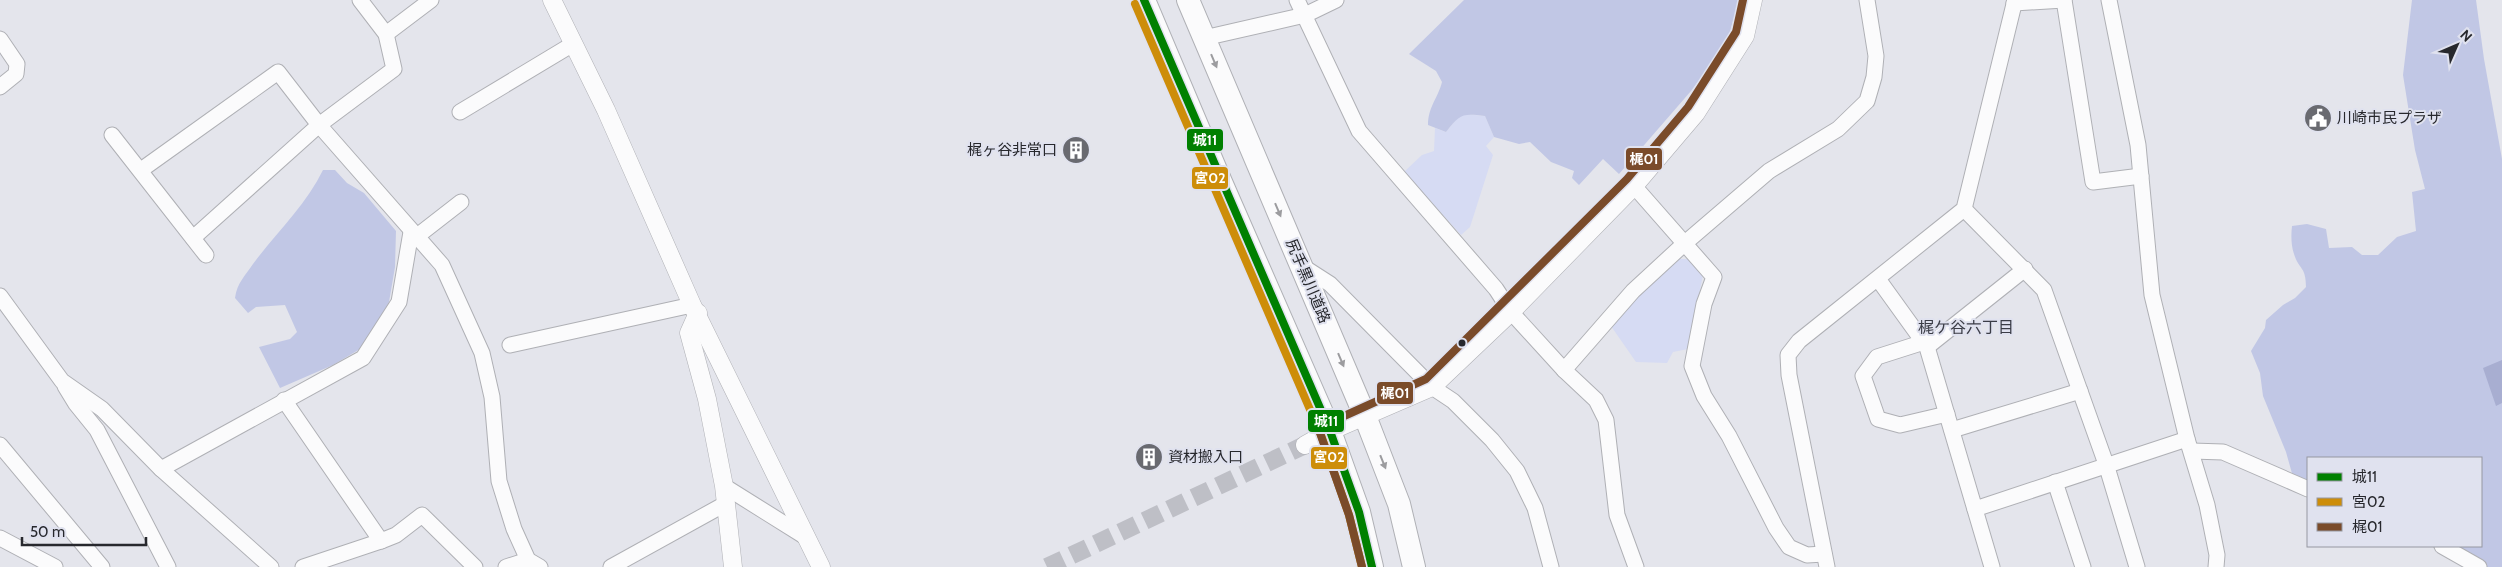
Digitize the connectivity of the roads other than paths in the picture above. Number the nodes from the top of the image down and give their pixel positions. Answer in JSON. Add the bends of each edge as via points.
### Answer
{"nodes":[{"id":1,"x":360,"y":0,"type":"edge"},
{"id":2,"x":431,"y":0,"type":"edge"},
{"id":3,"x":552,"y":0,"type":"edge"},
{"id":4,"x":1144,"y":0,"type":"edge"},
{"id":5,"x":1188,"y":0,"type":"edge"},
{"id":6,"x":1297,"y":0,"type":"edge"},
{"id":7,"x":1336,"y":0,"type":"edge"},
{"id":8,"x":1753,"y":0,"type":"edge"},
{"id":9,"x":1866,"y":0,"type":"edge"},
{"id":10,"x":2064,"y":0,"type":"edge"},
{"id":11,"x":2109,"y":0,"type":"edge"},
{"id":12,"x":2014,"y":2,"type":"edge"},
{"id":13,"x":1305,"y":15,"type":"junction"},
{"id":14,"x":386,"y":34,"type":"junction"},
{"id":15,"x":1204,"y":38,"type":"junction"},
{"id":16,"x":0,"y":39,"type":"edge"},
{"id":17,"x":574,"y":44,"type":"junction"},
{"id":18,"x":0,"y":87,"type":"edge"},
{"id":19,"x":460,"y":112,"type":"dead end"},
{"id":20,"x":319,"y":125,"type":"junction"},
{"id":21,"x":112,"y":135,"type":"dead end"},
{"id":22,"x":141,"y":170,"type":"junction"},
{"id":23,"x":2141,"y":176,"type":"junction"},
{"id":24,"x":1634,"y":186,"type":"junction"},
{"id":25,"x":460,"y":202,"type":"dead end"},
{"id":26,"x":1964,"y":209,"type":"junction"},
{"id":27,"x":414,"y":235,"type":"junction"},
{"id":28,"x":193,"y":238,"type":"junction"},
{"id":29,"x":1685,"y":244,"type":"junction"},
{"id":30,"x":206,"y":255,"type":"dead end"},
{"id":31,"x":1301,"y":265,"type":"junction"},
{"id":32,"x":2025,"y":269,"type":"junction"},
{"id":33,"x":1878,"y":278,"type":"junction"},
{"id":34,"x":0,"y":296,"type":"edge"},
{"id":35,"x":695,"y":309,"type":"junction"},
{"id":36,"x":1511,"y":312,"type":"junction"},
{"id":37,"x":1925,"y":344,"type":"junction"},
{"id":38,"x":510,"y":345,"type":"dead end"},
{"id":39,"x":1564,"y":370,"type":"junction"},
{"id":40,"x":62,"y":381,"type":"junction"},
{"id":41,"x":1432,"y":388,"type":"junction"},
{"id":42,"x":2080,"y":391,"type":"junction"},
{"id":43,"x":284,"y":400,"type":"junction"},
{"id":44,"x":1947,"y":414,"type":"junction"},
{"id":45,"x":1365,"y":416,"type":"junction"},
{"id":46,"x":1952,"y":430,"type":"junction"},
{"id":47,"x":1330,"y":431,"type":"junction"},
{"id":48,"x":0,"y":445,"type":"edge"},
{"id":49,"x":1305,"y":445,"type":"tunnel mouth"},
{"id":50,"x":2189,"y":445,"type":"junction"},
{"id":51,"x":2106,"y":464,"type":"junction"},
{"id":52,"x":161,"y":469,"type":"junction"},
{"id":53,"x":2055,"y":482,"type":"junction"},
{"id":54,"x":724,"y":486,"type":"junction"},
{"id":55,"x":2307,"y":489,"type":"edge"},
{"id":56,"x":724,"y":504,"type":"junction"},
{"id":57,"x":1975,"y":509,"type":"junction"},
{"id":58,"x":0,"y":538,"type":"edge"},
{"id":59,"x":807,"y":538,"type":"junction"},
{"id":60,"x":381,"y":541,"type":"junction"},
{"id":61,"x":2444,"y":547,"type":"edge"},
{"id":62,"x":1826,"y":560,"type":"edge"},
{"id":63,"x":534,"y":564,"type":"edge"},
{"id":64,"x":55,"y":567,"type":"edge"},
{"id":65,"x":102,"y":567,"type":"edge"},
{"id":66,"x":168,"y":567,"type":"edge"},
{"id":67,"x":271,"y":567,"type":"edge"},
{"id":68,"x":303,"y":567,"type":"edge"},
{"id":69,"x":475,"y":567,"type":"edge"},
{"id":70,"x":506,"y":567,"type":"edge"},
{"id":71,"x":611,"y":567,"type":"edge"},
{"id":72,"x":733,"y":567,"type":"edge"},
{"id":73,"x":821,"y":567,"type":"edge"},
{"id":74,"x":1372,"y":567,"type":"edge"},
{"id":75,"x":1414,"y":567,"type":"edge"},
{"id":76,"x":1551,"y":567,"type":"edge"},
{"id":77,"x":1636,"y":567,"type":"edge"},
{"id":78,"x":1992,"y":567,"type":"edge"},
{"id":79,"x":2083,"y":567,"type":"edge"},
{"id":80,"x":2137,"y":567,"type":"edge"},
{"id":81,"x":2216,"y":567,"type":"edge"},
{"id":82,"x":2479,"y":567,"type":"edge"}],
"edges":[{"from":1,"to":14,"type":"street"},
{"from":2,"to":14,"type":"street"},
{"from":3,"to":17,"type":"street"},
{"from":4,"to":47,"type":"main road"},
{"from":5,"to":15,"type":"main road","name":"尻手黒川道路"},
{"from":6,"to":13,"type":"street"},
{"from":7,"to":13,"type":"street"},
{"from":8,"to":24,"type":"street","via":[[1744,36],[1730,59],[1696,112]]},
{"from":9,"to":29,"type":"street","via":[[1876,56],[1867,101],[1838,128],[1769,171]]},
{"from":10,"to":12,"type":"street"},
{"from":10,"to":23,"type":"street","via":[[2093,182]]},
{"from":11,"to":23,"type":"street","via":[[2138,145]]},
{"from":12,"to":26,"type":"street"},
{"from":13,"to":15,"type":"street"},
{"from":13,"to":36,"type":"street","via":[[1358,131],[1496,289]]},
{"from":14,"to":20,"type":"street","via":[[394,70]]},
{"from":15,"to":31,"type":"main road","name":"尻手黒川道路","one_way":true},
{"from":16,"to":18,"type":"street","via":[[17,64],[16,74]]},
{"from":17,"to":19,"type":"street"},
{"from":17,"to":35,"type":"street"},
{"from":20,"to":22,"type":"street","via":[[278,72]]},
{"from":20,"to":27,"type":"street"},
{"from":20,"to":28,"type":"street"},
{"from":21,"to":22,"type":"street"},
{"from":22,"to":28,"type":"street"},
{"from":23,"to":50,"type":"street","via":[[2152,295]]},
{"from":24,"to":29,"type":"street"},
{"from":24,"to":36,"type":"street"},
{"from":25,"to":27,"type":"street"},
{"from":26,"to":32,"type":"street"},
{"from":26,"to":33,"type":"street"},
{"from":27,"to":43,"type":"street","via":[[398,302],[363,358]]},
{"from":27,"to":63,"type":"street","via":[[442,265],[482,353],[492,397],[499,481],[514,529]]},
{"from":28,"to":30,"type":"street"},
{"from":29,"to":39,"type":"street","via":[[1634,291]]},
{"from":29,"to":62,"type":"street","via":[[1714,277],[1704,304],[1692,366],[1704,396],[1789,547]]},
{"from":31,"to":41,"type":"street","via":[[1330,284]]},
{"from":31,"to":45,"type":"main road","name":"尻手黒川道路","one_way":true},
{"from":32,"to":37,"type":"street"},
{"from":32,"to":42,"type":"street","via":[[2044,290]]},
{"from":33,"to":37,"type":"street"},
{"from":33,"to":62,"type":"street","via":[[1799,340],[1788,355]]},
{"from":34,"to":40,"type":"street"},
{"from":35,"to":38,"type":"street"},
{"from":35,"to":54,"type":"street","via":[[689,333],[707,399]]},
{"from":35,"to":59,"type":"street"},
{"from":36,"to":39,"type":"street"},
{"from":36,"to":41,"type":"street"},
{"from":37,"to":44,"type":"street"},
{"from":37,"to":44,"type":"street","via":[[1877,357],[1863,376],[1878,419],[1900,425]]},
{"from":39,"to":77,"type":"street","via":[[1596,400],[1606,420],[1617,515]]},
{"from":40,"to":52,"type":"street","via":[[102,409]]},
{"from":40,"to":66,"type":"street","via":[[97,430]]},
{"from":41,"to":45,"type":"street"},
{"from":41,"to":76,"type":"street","via":[[1453,401],[1517,471],[1535,508]]},
{"from":42,"to":46,"type":"street"},
{"from":42,"to":51,"type":"street"},
{"from":43,"to":52,"type":"street"},
{"from":43,"to":60,"type":"street"},
{"from":44,"to":46,"type":"street"},
{"from":45,"to":47,"type":"street"},
{"from":45,"to":75,"type":"main road","name":"尻手黒川道路","one_way":true,"via":[[1400,504]]},
{"from":46,"to":57,"type":"street"},
{"from":47,"to":49,"type":"street"},
{"from":47,"to":74,"type":"main road","via":[[1360,512]]},
{"from":48,"to":65,"type":"street"},
{"from":50,"to":51,"type":"street"},
{"from":50,"to":55,"type":"street","via":[[2222,452]]},
{"from":50,"to":81,"type":"street","via":[[2207,505],[2217,555]]},
{"from":51,"to":53,"type":"street"},
{"from":51,"to":80,"type":"street"},
{"from":52,"to":67,"type":"street"},
{"from":53,"to":57,"type":"street"},
{"from":53,"to":79,"type":"street"},
{"from":54,"to":56,"type":"street"},
{"from":54,"to":59,"type":"street"},
{"from":56,"to":71,"type":"street"},
{"from":56,"to":72,"type":"street"},
{"from":57,"to":78,"type":"street"},
{"from":58,"to":64,"type":"street"},
{"from":59,"to":73,"type":"street"},
{"from":60,"to":68,"type":"street"},
{"from":60,"to":69,"type":"street","via":[[396,535],[422,515]]},
{"from":61,"to":82,"type":"street"},
{"from":63,"to":70,"type":"street"}]}
